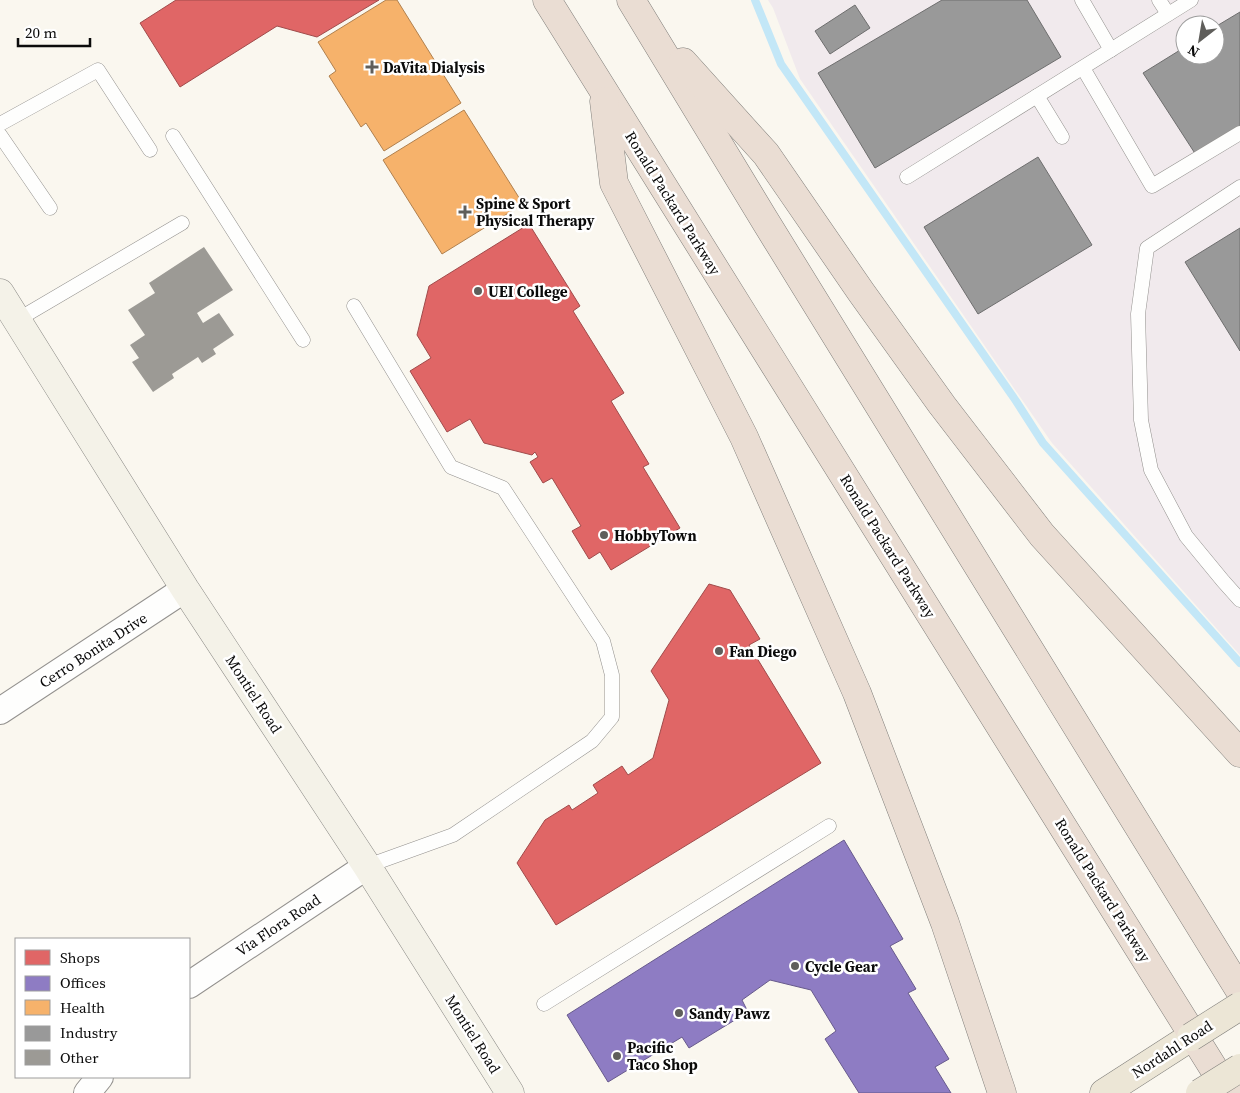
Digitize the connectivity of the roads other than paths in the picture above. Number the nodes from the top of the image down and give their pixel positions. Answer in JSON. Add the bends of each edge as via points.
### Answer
{"nodes":[{"id":1,"x":547,"y":0,"type":"edge"},
{"id":2,"x":1082,"y":0,"type":"edge"},
{"id":3,"x":1159,"y":0,"type":"edge"},
{"id":4,"x":1191,"y":0,"type":"edge"},
{"id":5,"x":636,"y":8,"type":"edge"},
{"id":6,"x":1168,"y":14,"type":"junction"},
{"id":7,"x":1111,"y":50,"type":"junction"},
{"id":8,"x":1083,"y":68,"type":"junction"},
{"id":9,"x":603,"y":92,"type":"junction"},
{"id":10,"x":1037,"y":96,"type":"junction"},
{"id":11,"x":0,"y":124,"type":"edge"},
{"id":12,"x":1240,"y":133,"type":"edge"},
{"id":13,"x":0,"y":135,"type":"edge"},
{"id":14,"x":173,"y":136,"type":"dead end"},
{"id":15,"x":1062,"y":138,"type":"dead end"},
{"id":16,"x":150,"y":150,"type":"dead end"},
{"id":17,"x":907,"y":177,"type":"dead end"},
{"id":18,"x":1240,"y":187,"type":"edge"},
{"id":19,"x":50,"y":208,"type":"dead end"},
{"id":20,"x":182,"y":223,"type":"dead end"},
{"id":21,"x":0,"y":293,"type":"edge"},
{"id":22,"x":354,"y":306,"type":"dead end"},
{"id":23,"x":16,"y":320,"type":"junction"},
{"id":24,"x":303,"y":340,"type":"dead end"},
{"id":25,"x":185,"y":589,"type":"junction"},
{"id":26,"x":1240,"y":600,"type":"edge"},
{"id":27,"x":0,"y":711,"type":"edge"},
{"id":28,"x":1240,"y":753,"type":"edge"},
{"id":29,"x":829,"y":826,"type":"dead end"},
{"id":30,"x":367,"y":866,"type":"junction"},
{"id":31,"x":190,"y":984,"type":"edge"},
{"id":32,"x":1240,"y":991,"type":"edge"},
{"id":33,"x":544,"y":1004,"type":"dead end"},
{"id":34,"x":1240,"y":1006,"type":"edge"},
{"id":35,"x":1240,"y":1068,"type":"edge"},
{"id":36,"x":99,"y":1078,"type":"edge"},
{"id":37,"x":1111,"y":1089,"type":"edge"},
{"id":38,"x":87,"y":1093,"type":"edge"},
{"id":39,"x":510,"y":1093,"type":"edge"},
{"id":40,"x":1002,"y":1093,"type":"edge"},
{"id":41,"x":1200,"y":1093,"type":"edge"},
{"id":42,"x":1229,"y":1093,"type":"edge"}],
"edges":[{"from":1,"to":9,"type":"highway","name":"Ronald Packard Parkway"},
{"from":2,"to":7,"type":"lane"},
{"from":3,"to":6,"type":"lane"},
{"from":4,"to":6,"type":"lane"},
{"from":5,"to":28,"type":"highway","via":[[766,154],[942,405],[1042,535]]},
{"from":5,"to":32,"type":"highway"},
{"from":6,"to":7,"type":"lane"},
{"from":7,"to":8,"type":"lane"},
{"from":8,"to":10,"type":"lane"},
{"from":8,"to":12,"type":"lane","via":[[1152,186]]},
{"from":9,"to":40,"type":"highway","via":[[614,183],[744,437],[857,693],[945,923]]},
{"from":9,"to":42,"type":"highway","name":"Ronald Packard Parkway"},
{"from":10,"to":15,"type":"lane"},
{"from":10,"to":17,"type":"lane"},
{"from":11,"to":16,"type":"lane","via":[[98,70]]},
{"from":13,"to":19,"type":"lane"},
{"from":14,"to":24,"type":"lane"},
{"from":18,"to":26,"type":"lane","via":[[1147,248],[1138,314],[1141,420],[1151,470],[1186,536]]},
{"from":20,"to":23,"type":"lane"},
{"from":21,"to":23,"type":"street","name":"Montiel Road"},
{"from":22,"to":30,"type":"lane","via":[[451,467],[503,488],[603,641],[612,675],[612,717],[592,741],[453,835]]},
{"from":23,"to":25,"type":"street","name":"Montiel Road"},
{"from":25,"to":27,"type":"street","name":"Cerro Bonita Drive"},
{"from":25,"to":30,"type":"street","name":"Montiel Road"},
{"from":29,"to":33,"type":"lane"},
{"from":30,"to":31,"type":"street","name":"Via Flora Road"},
{"from":30,"to":39,"type":"street","name":"Montiel Road"},
{"from":34,"to":37,"type":"main road","name":"Nordahl Road","bridge":true},
{"from":35,"to":41,"type":"main road","bridge":true},
{"from":36,"to":38,"type":"street"}]}
